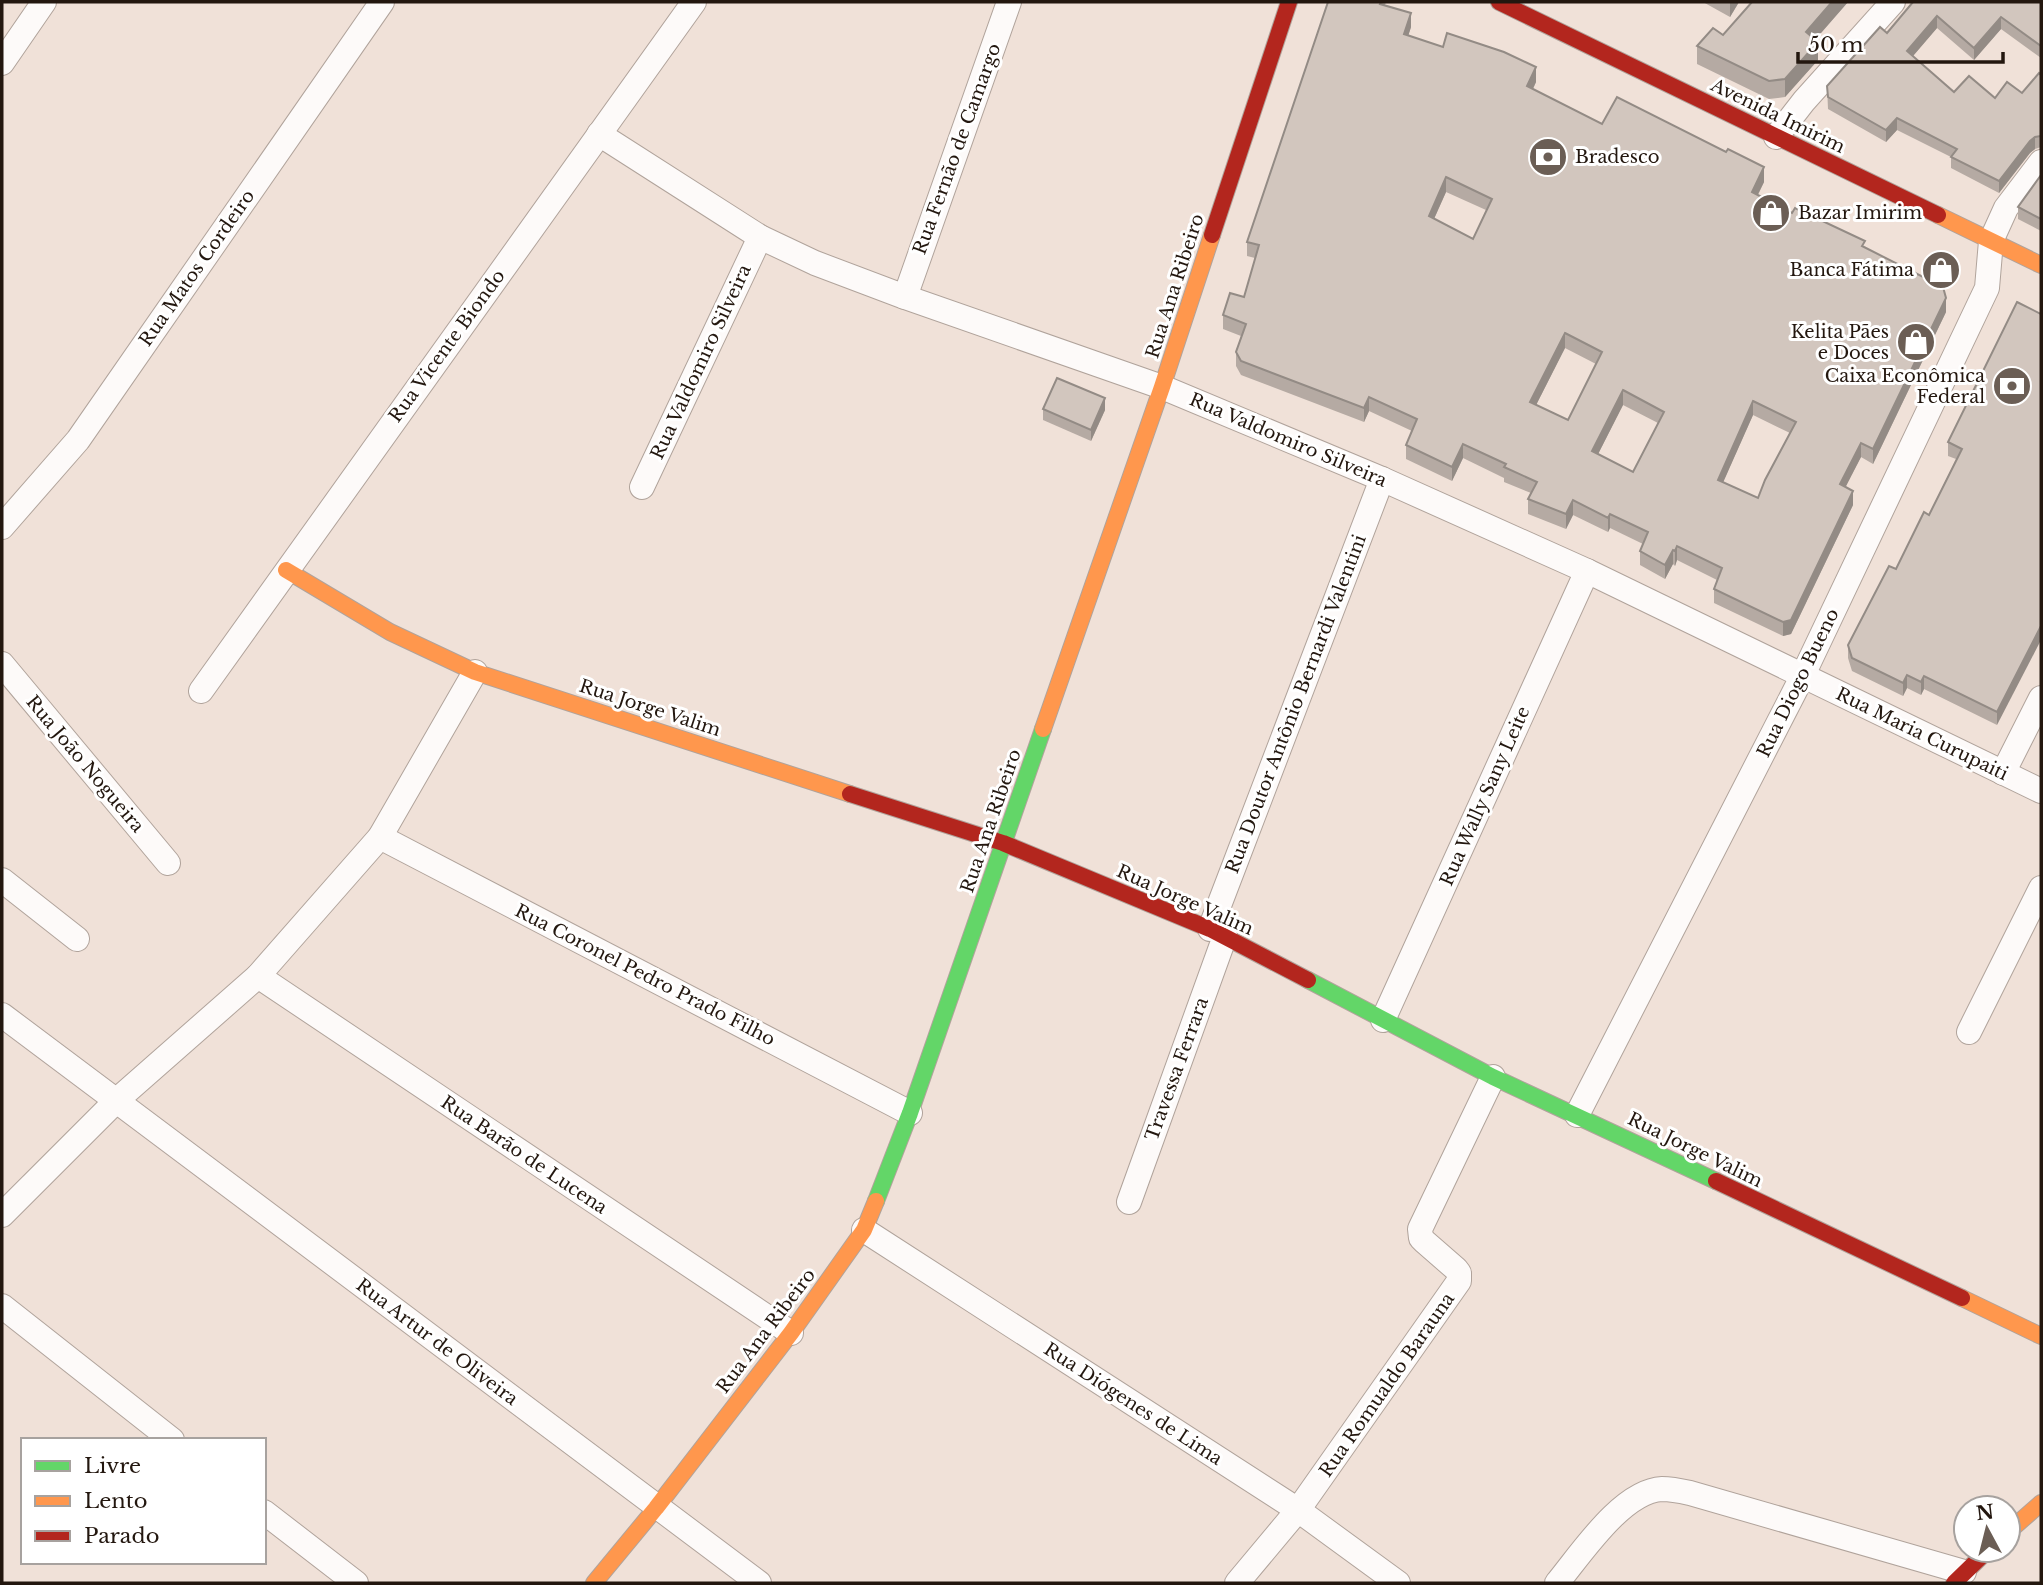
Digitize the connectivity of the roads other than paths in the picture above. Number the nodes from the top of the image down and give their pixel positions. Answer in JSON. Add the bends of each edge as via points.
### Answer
{"nodes":[{"id":1,"x":44,"y":2,"type":"edge"},
{"id":2,"x":382,"y":2,"type":"edge"},
{"id":3,"x":694,"y":2,"type":"edge"},
{"id":4,"x":1009,"y":2,"type":"edge"},
{"id":5,"x":1289,"y":2,"type":"edge"},
{"id":6,"x":1499,"y":2,"type":"edge"},
{"id":7,"x":1893,"y":2,"type":"edge"},
{"id":8,"x":2,"y":64,"type":"edge"},
{"id":9,"x":599,"y":134,"type":"junction"},
{"id":10,"x":1776,"y":137,"type":"junction"},
{"id":11,"x":2041,"y":162,"type":"edge"},
{"id":12,"x":760,"y":237,"type":"junction"},
{"id":13,"x":1991,"y":241,"type":"junction"},
{"id":14,"x":2041,"y":265,"type":"edge"},
{"id":15,"x":905,"y":297,"type":"junction"},
{"id":16,"x":1162,"y":387,"type":"junction"},
{"id":17,"x":1382,"y":479,"type":"junction"},
{"id":18,"x":642,"y":487,"type":"dead end"},
{"id":19,"x":2,"y":527,"type":"edge"},
{"id":20,"x":286,"y":569,"type":"junction"},
{"id":21,"x":1587,"y":571,"type":"junction"},
{"id":22,"x":2,"y":664,"type":"edge"},
{"id":23,"x":475,"y":672,"type":"junction"},
{"id":24,"x":1802,"y":677,"type":"junction"},
{"id":25,"x":201,"y":691,"type":"dead end"},
{"id":26,"x":2041,"y":698,"type":"edge"},
{"id":27,"x":2003,"y":773,"type":"junction"},
{"id":28,"x":2041,"y":791,"type":"edge"},
{"id":29,"x":380,"y":838,"type":"junction"},
{"id":30,"x":1003,"y":843,"type":"junction"},
{"id":31,"x":168,"y":863,"type":"dead end"},
{"id":32,"x":2,"y":880,"type":"edge"},
{"id":33,"x":2041,"y":888,"type":"edge"},
{"id":34,"x":1218,"y":933,"type":"junction"},
{"id":35,"x":76,"y":939,"type":"dead end"},
{"id":36,"x":258,"y":976,"type":"junction"},
{"id":37,"x":2,"y":1016,"type":"edge"},
{"id":38,"x":1383,"y":1020,"type":"junction"},
{"id":39,"x":1969,"y":1032,"type":"dead end"},
{"id":40,"x":1493,"y":1077,"type":"junction"},
{"id":41,"x":117,"y":1100,"type":"junction"},
{"id":42,"x":910,"y":1113,"type":"junction"},
{"id":43,"x":1577,"y":1115,"type":"junction"},
{"id":44,"x":1129,"y":1202,"type":"dead end"},
{"id":45,"x":2,"y":1215,"type":"edge"},
{"id":46,"x":864,"y":1230,"type":"junction"},
{"id":47,"x":2,"y":1306,"type":"edge"},
{"id":48,"x":791,"y":1333,"type":"junction"},
{"id":49,"x":2041,"y":1336,"type":"edge"},
{"id":50,"x":169,"y":1438,"type":"edge"},
{"id":51,"x":2041,"y":1503,"type":"edge"},
{"id":52,"x":656,"y":1508,"type":"junction"},
{"id":53,"x":1298,"y":1510,"type":"junction"},
{"id":54,"x":266,"y":1514,"type":"edge"},
{"id":55,"x":2022,"y":1520,"type":"edge"},
{"id":56,"x":1973,"y":1564,"type":"edge"},
{"id":57,"x":1959,"y":1577,"type":"edge"},
{"id":58,"x":356,"y":1583,"type":"edge"},
{"id":59,"x":594,"y":1583,"type":"edge"},
{"id":60,"x":759,"y":1583,"type":"edge"},
{"id":61,"x":1237,"y":1583,"type":"edge"},
{"id":62,"x":1398,"y":1583,"type":"edge"},
{"id":63,"x":1557,"y":1583,"type":"edge"}],
"edges":[{"from":1,"to":8,"type":"street"},
{"from":2,"to":19,"type":"street","name":"Rua Matos Cordeiro","via":[[78,440]]},
{"from":3,"to":9,"type":"street","name":"Rua Vicente Biondo"},
{"from":4,"to":15,"type":"street","name":"Rua Fernão de Camargo"},
{"from":5,"to":16,"type":"street","name":"Rua Ana Ribeiro"},
{"from":6,"to":10,"type":"street","name":"Avenida Imirim"},
{"from":7,"to":10,"type":"street"},
{"from":9,"to":12,"type":"street","name":"Rua Valdomiro Silveira"},
{"from":9,"to":20,"type":"street","name":"Rua Vicente Biondo"},
{"from":10,"to":13,"type":"street","name":"Avenida Imirim"},
{"from":11,"to":13,"type":"street","name":"Rua Diogo Bueno","via":[[2006,208]]},
{"from":12,"to":15,"type":"street","name":"Rua Valdomiro Silveira"},
{"from":12,"to":18,"type":"street","name":"Rua Valdomiro Silveira"},
{"from":13,"to":14,"type":"street","name":"Avenida Imirim"},
{"from":13,"to":24,"type":"street","name":"Rua Diogo Bueno","via":[[1987,288]]},
{"from":15,"to":16,"type":"street","name":"Rua Valdomiro Silveira"},
{"from":16,"to":17,"type":"street","name":"Rua Valdomiro Silveira"},
{"from":16,"to":30,"type":"street","name":"Rua Ana Ribeiro"},
{"from":17,"to":21,"type":"street","name":"Rua Valdomiro Silveira"},
{"from":17,"to":34,"type":"street","name":"Rua Doutor Antônio Bernardi Valentini"},
{"from":20,"to":23,"type":"street","name":"Rua Jorge Valim","via":[[390,632]]},
{"from":20,"to":25,"type":"street","name":"Rua Vicente Biondo"},
{"from":21,"to":24,"type":"street","name":"Rua Valdomiro Silveira"},
{"from":21,"to":38,"type":"street","name":"Rua Wally Sany Leite"},
{"from":22,"to":31,"type":"street","name":"Rua João Nogueira"},
{"from":23,"to":29,"type":"street"},
{"from":23,"to":30,"type":"street","name":"Rua Jorge Valim"},
{"from":24,"to":27,"type":"street","name":"Rua Maria Curupaiti"},
{"from":24,"to":43,"type":"street","name":"Rua Diogo Bueno"},
{"from":26,"to":27,"type":"street"},
{"from":27,"to":28,"type":"street","name":"Rua Maria Curupaiti"},
{"from":29,"to":36,"type":"street"},
{"from":29,"to":42,"type":"street","name":"Rua Coronel Pedro Prado Filho"},
{"from":30,"to":34,"type":"street","name":"Rua Jorge Valim"},
{"from":30,"to":42,"type":"street","name":"Rua Ana Ribeiro"},
{"from":32,"to":35,"type":"street"},
{"from":33,"to":39,"type":"street"},
{"from":34,"to":38,"type":"street","name":"Rua Jorge Valim"},
{"from":34,"to":44,"type":"street","name":"Travessa Ferrara"},
{"from":36,"to":41,"type":"street"},
{"from":36,"to":48,"type":"street","name":"Rua Barão de Lucena"},
{"from":37,"to":41,"type":"street","name":"Rua Artur de Oliveira"},
{"from":38,"to":40,"type":"street","name":"Rua Jorge Valim"},
{"from":40,"to":43,"type":"street","name":"Rua Jorge Valim"},
{"from":40,"to":53,"type":"street","name":"Rua Romualdo Barauna","via":[[1420,1229],[1425,1242],[1456,1269],[1459,1281]]},
{"from":41,"to":45,"type":"street"},
{"from":41,"to":52,"type":"street","name":"Rua Artur de Oliveira"},
{"from":42,"to":46,"type":"street","name":"Rua Ana Ribeiro"},
{"from":43,"to":49,"type":"street","name":"Rua Jorge Valim"},
{"from":46,"to":48,"type":"street","name":"Rua Ana Ribeiro"},
{"from":46,"to":53,"type":"street","name":"Rua Diógenes de Lima"},
{"from":47,"to":50,"type":"street"},
{"from":48,"to":52,"type":"street","name":"Rua Ana Ribeiro"},
{"from":51,"to":55,"type":"street"},
{"from":52,"to":59,"type":"street","name":"Rua Ana Ribeiro"},
{"from":52,"to":60,"type":"street","name":"Rua Artur de Oliveira"},
{"from":53,"to":61,"type":"street"},
{"from":53,"to":62,"type":"street","name":"Rua Diógenes de Lima"},
{"from":54,"to":58,"type":"street"},
{"from":56,"to":57,"type":"street"},
{"from":57,"to":63,"type":"street","via":[[1690,1493],[1661,1489],[1637,1495],[1612,1516]]}]}
